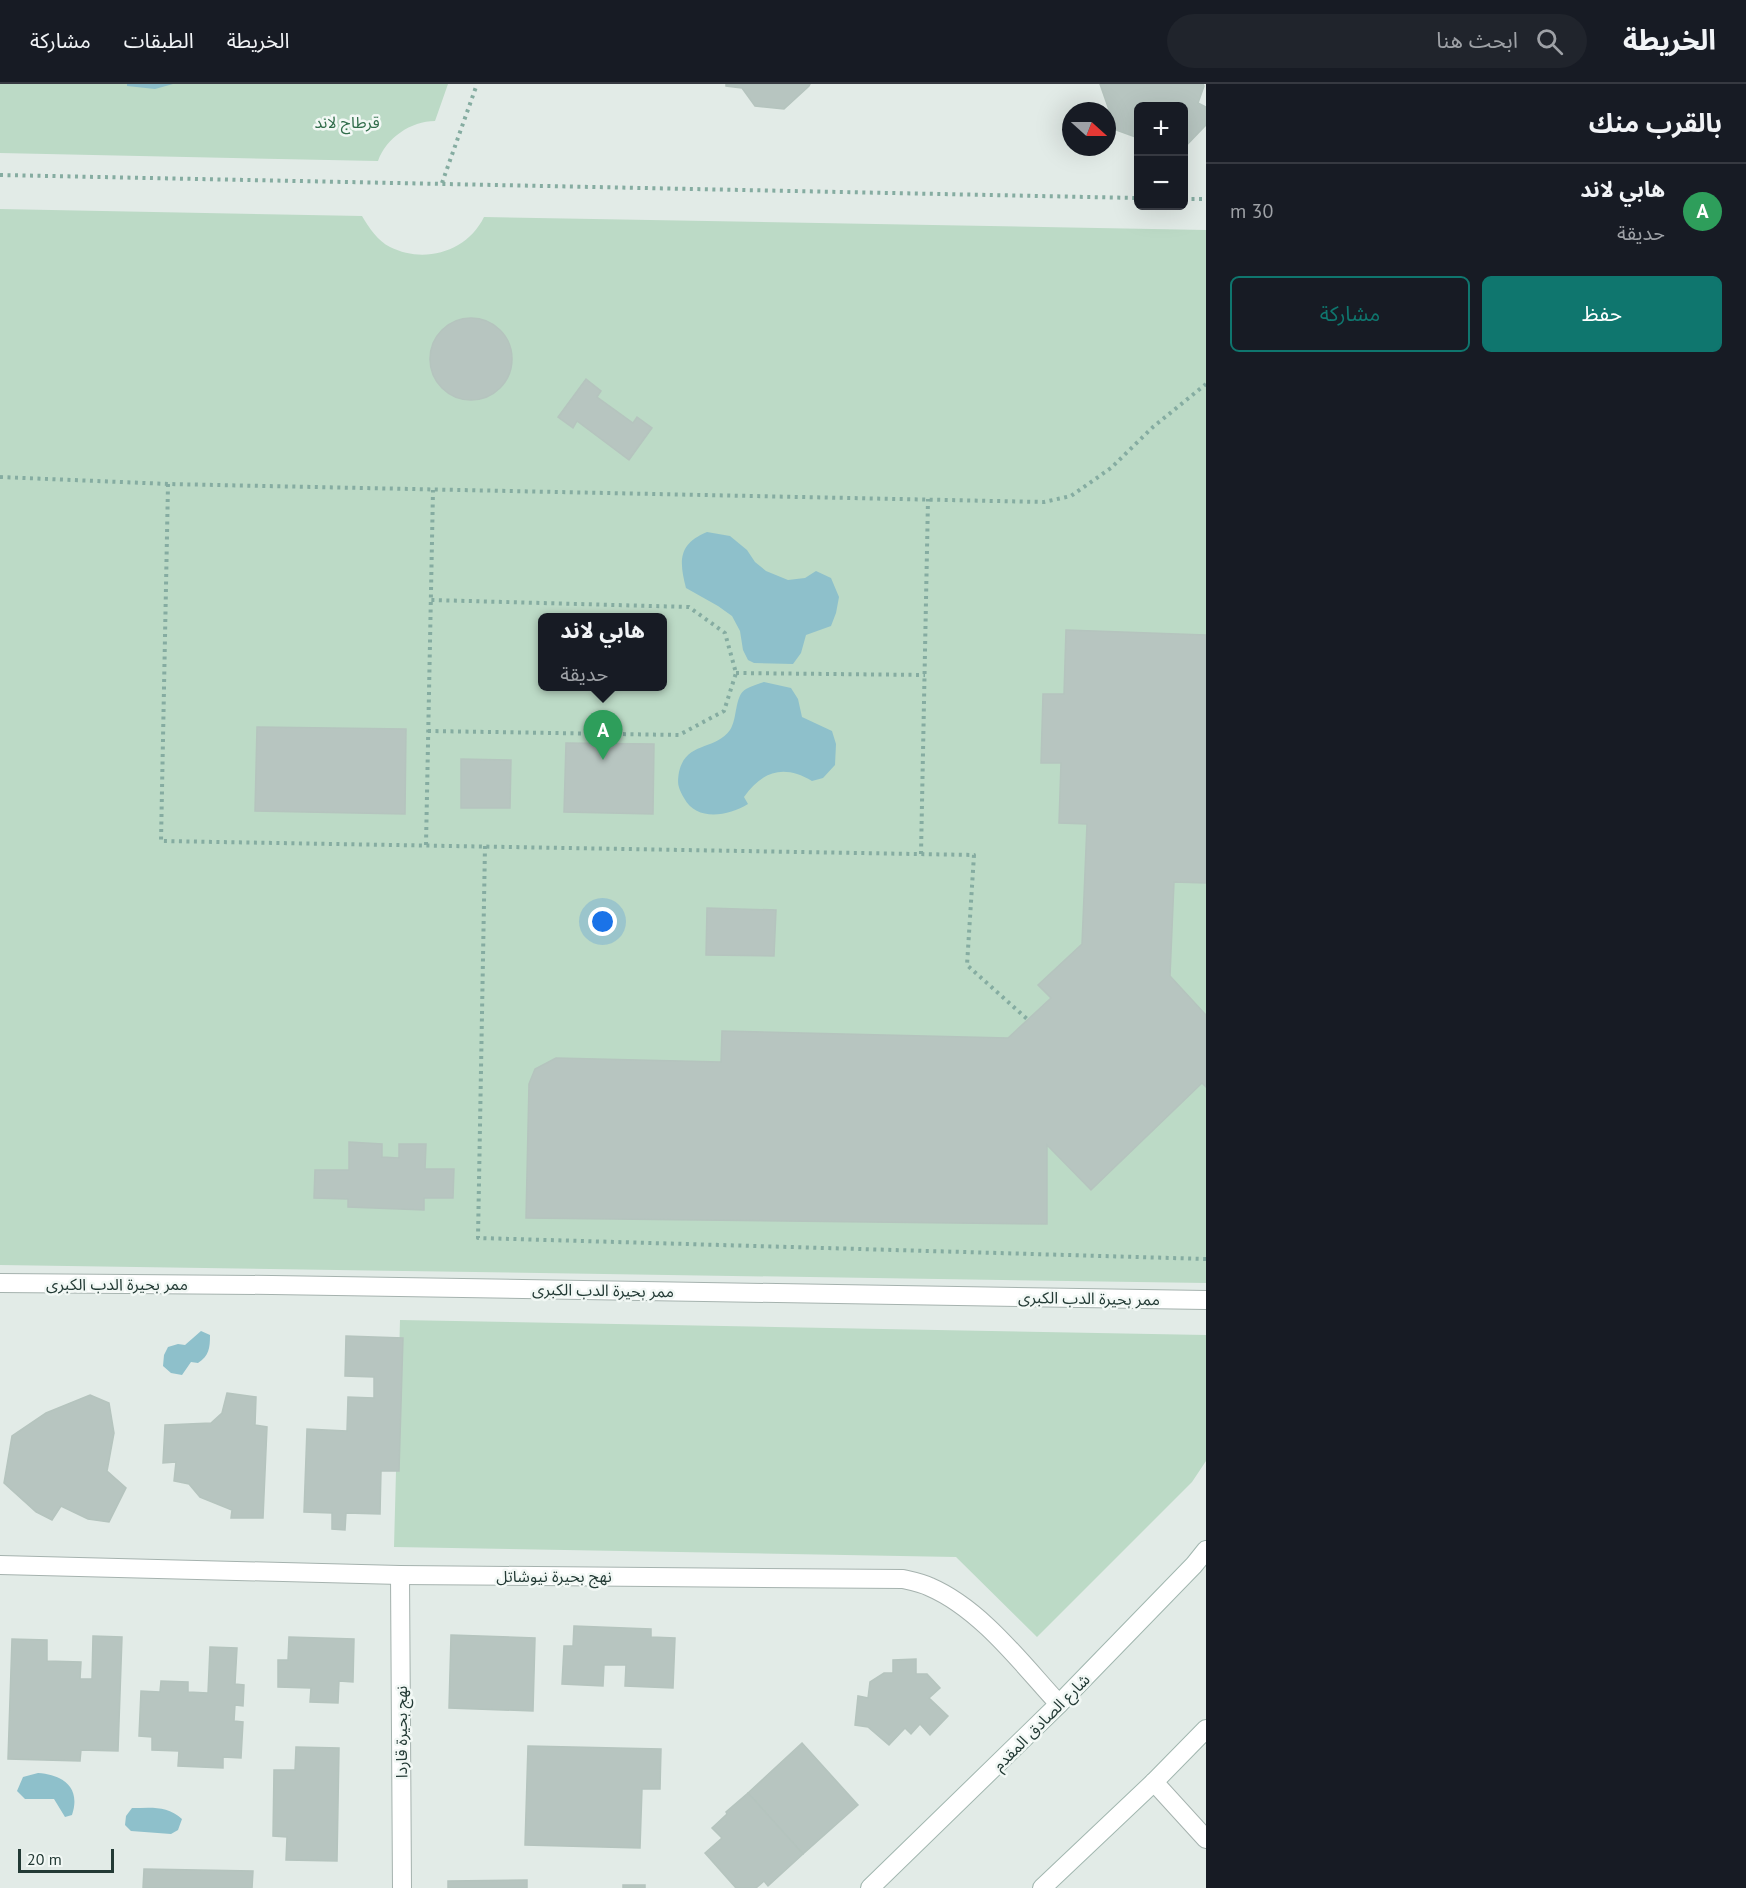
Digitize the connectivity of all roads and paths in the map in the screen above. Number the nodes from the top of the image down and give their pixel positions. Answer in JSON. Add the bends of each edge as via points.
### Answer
{"nodes":[{"id":1,"x":477,"y":84,"type":"edge"},
{"id":2,"x":0,"y":175,"type":"edge"},
{"id":3,"x":442,"y":183,"type":"junction"},
{"id":4,"x":1134,"y":198,"type":"edge"},
{"id":5,"x":1188,"y":199,"type":"edge"},
{"id":6,"x":1206,"y":199,"type":"edge"},
{"id":7,"x":1206,"y":384,"type":"edge"},
{"id":8,"x":0,"y":477,"type":"edge"},
{"id":9,"x":168,"y":484,"type":"junction"},
{"id":10,"x":433,"y":489,"type":"junction"},
{"id":11,"x":928,"y":499,"type":"junction"},
{"id":12,"x":431,"y":600,"type":"junction"},
{"id":13,"x":736,"y":673,"type":"junction"},
{"id":14,"x":925,"y":675,"type":"junction"},
{"id":15,"x":428,"y":731,"type":"junction"},
{"id":16,"x":426,"y":845,"type":"junction"},
{"id":17,"x":485,"y":846,"type":"junction"},
{"id":18,"x":921,"y":854,"type":"junction"},
{"id":19,"x":1028,"y":1019,"type":"dead end"},
{"id":20,"x":1206,"y":1259,"type":"edge"},
{"id":21,"x":0,"y":1283,"type":"edge"},
{"id":22,"x":1206,"y":1300,"type":"edge"},
{"id":23,"x":1206,"y":1550,"type":"edge"},
{"id":24,"x":0,"y":1565,"type":"edge"},
{"id":25,"x":400,"y":1575,"type":"junction"},
{"id":26,"x":1059,"y":1704,"type":"junction"},
{"id":27,"x":1206,"y":1729,"type":"edge"},
{"id":28,"x":1154,"y":1782,"type":"junction"},
{"id":29,"x":1206,"y":1839,"type":"edge"},
{"id":30,"x":402,"y":1888,"type":"edge"},
{"id":31,"x":870,"y":1888,"type":"edge"},
{"id":32,"x":1042,"y":1888,"type":"edge"}],
"edges":[{"from":1,"to":3,"type":"path"},
{"from":2,"to":3,"type":"path"},
{"from":3,"to":4,"type":"path"},
{"from":5,"to":6,"type":"path"},
{"from":7,"to":11,"type":"path","via":[[1111,468],[1071,496],[1044,502]]},
{"from":8,"to":9,"type":"path"},
{"from":9,"to":10,"type":"path"},
{"from":9,"to":16,"type":"path","via":[[161,841]]},
{"from":10,"to":11,"type":"path"},
{"from":10,"to":12,"type":"path"},
{"from":11,"to":14,"type":"path"},
{"from":12,"to":13,"type":"path","via":[[689,607],[725,633]]},
{"from":12,"to":15,"type":"path"},
{"from":13,"to":14,"type":"path"},
{"from":13,"to":15,"type":"path","via":[[724,711],[679,735]]},
{"from":14,"to":18,"type":"path"},
{"from":15,"to":16,"type":"path"},
{"from":16,"to":17,"type":"path"},
{"from":17,"to":18,"type":"path"},
{"from":17,"to":20,"type":"path","via":[[478,1238]]},
{"from":18,"to":19,"type":"path","via":[[974,855],[967,965]]},
{"from":21,"to":22,"type":"street","name":"ممر بحيرة الدب الكبرى"},
{"from":23,"to":26,"type":"street","name":"شارع الصادق المقدم"},
{"from":24,"to":25,"type":"street","name":"نهج بحيرة نيوشاتل"},
{"from":25,"to":26,"type":"street","name":"نهج بحيرة نيوشاتل","via":[[903,1579],[930,1587],[959,1604],[992,1631]]},
{"from":25,"to":30,"type":"street","name":"نهج بحيرة قاردا"},
{"from":26,"to":31,"type":"street","name":"شارع الصادق المقدم"},
{"from":27,"to":28,"type":"street"},
{"from":28,"to":29,"type":"street"},
{"from":28,"to":32,"type":"street"}]}
